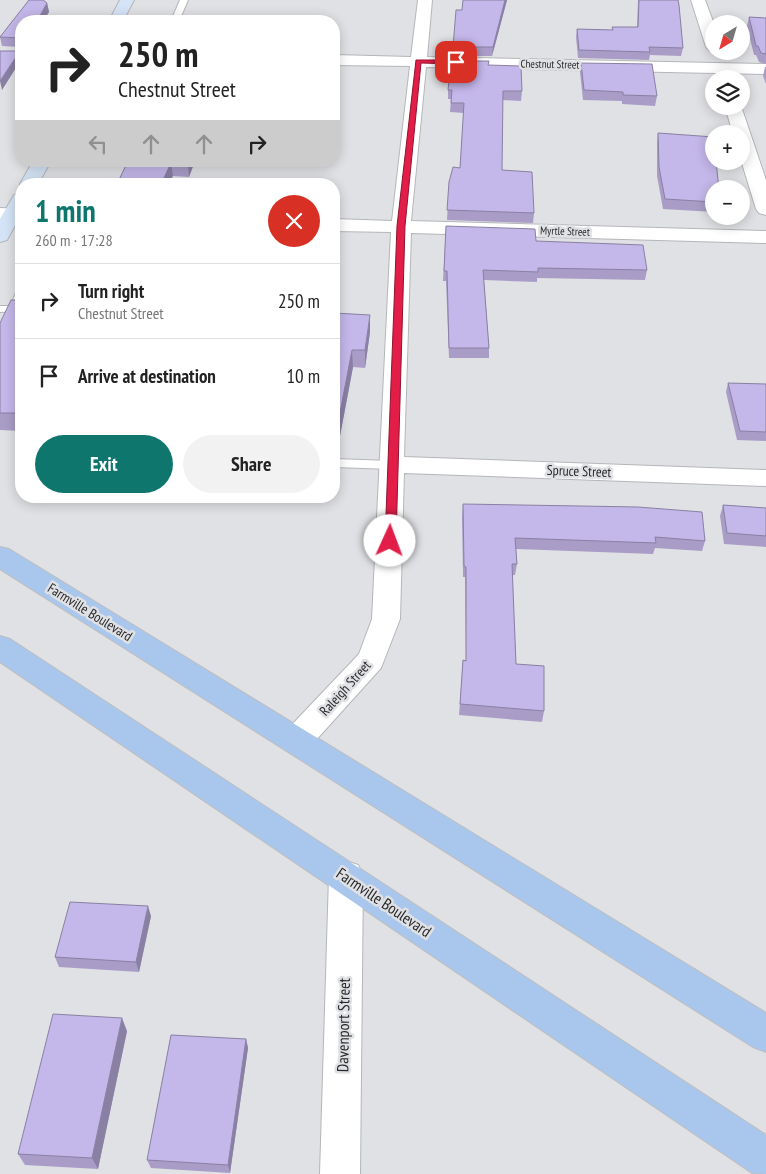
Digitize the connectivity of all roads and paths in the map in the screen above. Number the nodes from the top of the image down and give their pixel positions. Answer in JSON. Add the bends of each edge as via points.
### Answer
{"nodes":[{"id":1,"x":127,"y":0,"type":"edge"},
{"id":2,"x":184,"y":0,"type":"edge"},
{"id":3,"x":425,"y":0,"type":"edge"},
{"id":4,"x":698,"y":0,"type":"edge"},
{"id":5,"x":119,"y":15,"type":"edge"},
{"id":6,"x":178,"y":15,"type":"edge"},
{"id":7,"x":705,"y":21,"type":"edge"},
{"id":8,"x":340,"y":60,"type":"edge"},
{"id":9,"x":418,"y":61,"type":"junction"},
{"id":10,"x":766,"y":69,"type":"edge"},
{"id":11,"x":750,"y":71,"type":"edge"},
{"id":12,"x":705,"y":73,"type":"edge"},
{"id":13,"x":736,"y":115,"type":"edge"},
{"id":14,"x":39,"y":167,"type":"edge"},
{"id":15,"x":32,"y":178,"type":"edge"},
{"id":16,"x":766,"y":209,"type":"edge"},
{"id":17,"x":14,"y":211,"type":"edge"},
{"id":18,"x":340,"y":224,"type":"edge"},
{"id":19,"x":401,"y":226,"type":"junction"},
{"id":20,"x":0,"y":236,"type":"edge"},
{"id":21,"x":766,"y":237,"type":"edge"},
{"id":22,"x":15,"y":307,"type":"edge"},
{"id":23,"x":0,"y":308,"type":"edge"},
{"id":24,"x":340,"y":463,"type":"edge"},
{"id":25,"x":392,"y":465,"type":"junction"},
{"id":26,"x":766,"y":478,"type":"edge"},
{"id":27,"x":0,"y":556,"type":"edge"},
{"id":28,"x":0,"y":647,"type":"edge"},
{"id":29,"x":296,"y":741,"type":"junction"},
{"id":30,"x":346,"y":876,"type":"junction"},
{"id":31,"x":766,"y":1034,"type":"edge"},
{"id":32,"x":766,"y":1159,"type":"edge"},
{"id":33,"x":340,"y":1174,"type":"edge"}],
"edges":[{"from":1,"to":5,"type":"main road"},
{"from":2,"to":6,"type":"lane"},
{"from":3,"to":9,"type":"street","name":"Raleigh Street"},
{"from":4,"to":7,"type":"street"},
{"from":8,"to":9,"type":"street","name":"Chestnut Street"},
{"from":9,"to":12,"type":"street","name":"Chestnut Street"},
{"from":9,"to":19,"type":"street","name":"Raleigh Street"},
{"from":10,"to":11,"type":"street","name":"Chestnut Street"},
{"from":13,"to":16,"type":"street"},
{"from":14,"to":15,"type":"main road"},
{"from":17,"to":20,"type":"main road"},
{"from":18,"to":19,"type":"street","name":"Myrtle Street"},
{"from":19,"to":21,"type":"street","name":"Myrtle Street"},
{"from":19,"to":25,"type":"street","name":"Raleigh Street"},
{"from":22,"to":23,"type":"lane"},
{"from":24,"to":25,"type":"lane"},
{"from":25,"to":26,"type":"street","name":"Spruce Street"},
{"from":25,"to":29,"type":"street","name":"Raleigh Street","via":[[386,619],[371,660]]},
{"from":27,"to":29,"type":"main road","name":"Farmville Boulevard"},
{"from":28,"to":30,"type":"main road","name":"Farmville Boulevard"},
{"from":29,"to":31,"type":"main road","name":"Farmville Boulevard"},
{"from":30,"to":32,"type":"main road","name":"Farmville Boulevard"},
{"from":30,"to":33,"type":"street","name":"Davenport Street"}]}
